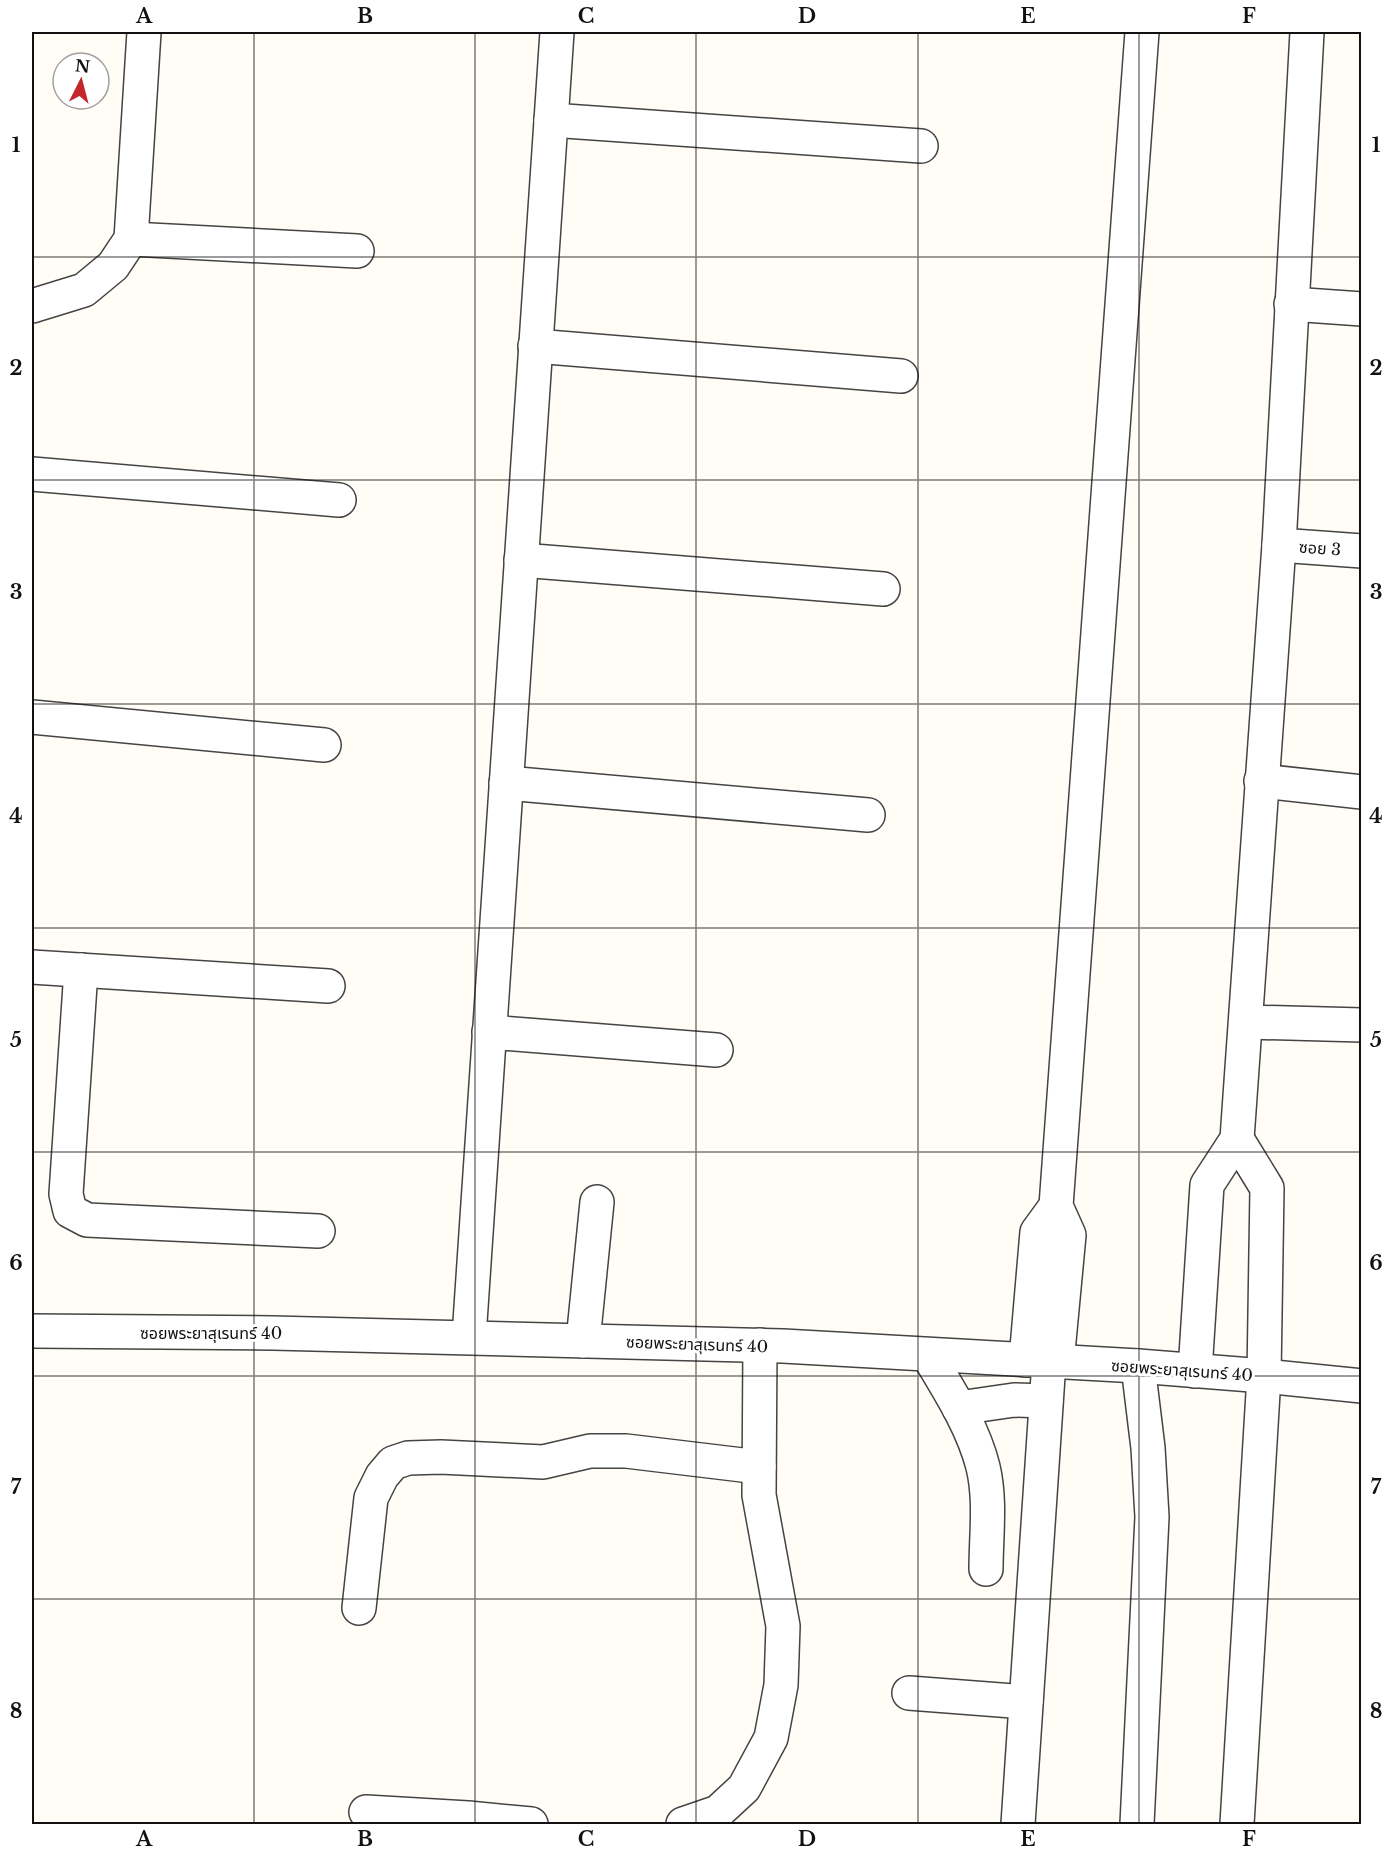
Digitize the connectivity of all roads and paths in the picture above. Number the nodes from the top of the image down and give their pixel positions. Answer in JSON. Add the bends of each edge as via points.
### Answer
{"nodes":[{"id":1,"x":144,"y":32,"type":"edge"},
{"id":2,"x":556,"y":32,"type":"edge"},
{"id":3,"x":1142,"y":32,"type":"edge"},
{"id":4,"x":1307,"y":32,"type":"edge"},
{"id":5,"x":550,"y":120,"type":"junction"},
{"id":6,"x":921,"y":146,"type":"dead end"},
{"id":7,"x":131,"y":239,"type":"junction"},
{"id":8,"x":357,"y":250,"type":"dead end"},
{"id":9,"x":1291,"y":304,"type":"junction"},
{"id":10,"x":32,"y":306,"type":"edge"},
{"id":11,"x":1362,"y":309,"type":"edge"},
{"id":12,"x":535,"y":346,"type":"junction"},
{"id":13,"x":901,"y":376,"type":"dead end"},
{"id":14,"x":32,"y":474,"type":"edge"},
{"id":15,"x":339,"y":500,"type":"dead end"},
{"id":16,"x":1279,"y":545,"type":"junction"},
{"id":17,"x":1362,"y":551,"type":"edge"},
{"id":18,"x":521,"y":560,"type":"junction"},
{"id":19,"x":883,"y":589,"type":"dead end"},
{"id":20,"x":32,"y":717,"type":"edge"},
{"id":21,"x":324,"y":745,"type":"dead end"},
{"id":22,"x":1261,"y":781,"type":"junction"},
{"id":23,"x":506,"y":783,"type":"junction"},
{"id":24,"x":1362,"y":792,"type":"edge"},
{"id":25,"x":868,"y":815,"type":"dead end"},
{"id":26,"x":32,"y":967,"type":"edge"},
{"id":27,"x":81,"y":970,"type":"junction"},
{"id":28,"x":328,"y":986,"type":"dead end"},
{"id":29,"x":1246,"y":1022,"type":"junction"},
{"id":30,"x":1362,"y":1025,"type":"edge"},
{"id":31,"x":489,"y":1032,"type":"junction"},
{"id":32,"x":716,"y":1050,"type":"dead end"},
{"id":33,"x":1237,"y":1138,"type":"junction"},
{"id":34,"x":597,"y":1203,"type":"dead end"},
{"id":35,"x":318,"y":1231,"type":"dead end"},
{"id":36,"x":32,"y":1331,"type":"edge"},
{"id":37,"x":469,"y":1337,"type":"junction"},
{"id":38,"x":583,"y":1341,"type":"junction"},
{"id":39,"x":760,"y":1345,"type":"junction"},
{"id":40,"x":928,"y":1355,"type":"junction"},
{"id":41,"x":1044,"y":1361,"type":"junction"},
{"id":42,"x":1138,"y":1366,"type":"junction"},
{"id":43,"x":1195,"y":1371,"type":"junction"},
{"id":44,"x":1264,"y":1376,"type":"junction"},
{"id":45,"x":1362,"y":1386,"type":"edge"},
{"id":46,"x":1046,"y":1401,"type":"junction"},
{"id":47,"x":959,"y":1408,"type":"junction"},
{"id":48,"x":759,"y":1467,"type":"junction"},
{"id":49,"x":986,"y":1569,"type":"dead end"},
{"id":50,"x":359,"y":1608,"type":"dead end"},
{"id":51,"x":909,"y":1693,"type":"dead end"},
{"id":52,"x":1026,"y":1702,"type":"junction"},
{"id":53,"x":366,"y":1812,"type":"dead end"},
{"id":54,"x":468,"y":1821,"type":"edge"},
{"id":55,"x":531,"y":1824,"type":"edge"},
{"id":56,"x":683,"y":1824,"type":"edge"},
{"id":57,"x":1018,"y":1824,"type":"edge"},
{"id":58,"x":1137,"y":1824,"type":"edge"},
{"id":59,"x":1237,"y":1824,"type":"edge"}],
"edges":[{"from":1,"to":7,"type":"street"},
{"from":2,"to":5,"type":"street"},
{"from":3,"to":41,"type":"street","via":[[1056,1206],[1069,1235]]},
{"from":4,"to":9,"type":"street"},
{"from":5,"to":6,"type":"street"},
{"from":5,"to":12,"type":"street"},
{"from":7,"to":8,"type":"street"},
{"from":7,"to":10,"type":"street","via":[[113,266],[84,290]]},
{"from":9,"to":11,"type":"street"},
{"from":9,"to":16,"type":"street"},
{"from":12,"to":13,"type":"street"},
{"from":12,"to":18,"type":"street"},
{"from":14,"to":15,"type":"street"},
{"from":16,"to":17,"type":"street","name":"ซอย 3"},
{"from":16,"to":22,"type":"street"},
{"from":18,"to":19,"type":"street"},
{"from":18,"to":23,"type":"street"},
{"from":20,"to":21,"type":"street"},
{"from":22,"to":24,"type":"street"},
{"from":22,"to":29,"type":"street"},
{"from":23,"to":25,"type":"street"},
{"from":23,"to":31,"type":"street"},
{"from":26,"to":27,"type":"street"},
{"from":27,"to":28,"type":"street"},
{"from":27,"to":35,"type":"street","via":[[66,1194],[70,1211],[87,1220]]},
{"from":29,"to":30,"type":"street"},
{"from":29,"to":33,"type":"street"},
{"from":31,"to":32,"type":"street"},
{"from":31,"to":37,"type":"street"},
{"from":33,"to":43,"type":"street","via":[[1207,1185]]},
{"from":33,"to":44,"type":"street","via":[[1267,1188]]},
{"from":34,"to":38,"type":"street"},
{"from":36,"to":37,"type":"street","name":"ซอยพระยาสุเรนทร์ 40"},
{"from":37,"to":38,"type":"street","name":"ซอยพระยาสุเรนทร์ 40"},
{"from":38,"to":39,"type":"street","name":"ซอยพระยาสุเรนทร์ 40"},
{"from":39,"to":40,"type":"street","name":"ซอยพระยาสุเรนทร์ 40"},
{"from":39,"to":48,"type":"street"},
{"from":40,"to":41,"type":"street","name":"ซอยพระยาสุเรนทร์ 40"},
{"from":40,"to":47,"type":"street"},
{"from":41,"to":42,"type":"street","name":"ซอยพระยาสุเรนทร์ 40"},
{"from":41,"to":46,"type":"street"},
{"from":42,"to":43,"type":"street","name":"ซอยพระยาสุเรนทร์ 40"},
{"from":42,"to":58,"type":"street","via":[[1152,1517]]},
{"from":43,"to":44,"type":"street","name":"ซอยพระยาสุเรนทร์ 40"},
{"from":44,"to":45,"type":"street","name":"ซอยพระยาสุเรนทร์ 40"},
{"from":44,"to":59,"type":"street"},
{"from":46,"to":47,"type":"street","via":[[1014,1400]]},
{"from":46,"to":52,"type":"street"},
{"from":47,"to":49,"type":"street","via":[[984,1469]]},
{"from":48,"to":50,"type":"street","via":[[626,1451],[590,1451],[543,1462],[441,1457],[408,1458],[393,1463],[371,1498]]},
{"from":48,"to":56,"type":"street","via":[[759,1495],[783,1626],[781,1685],[771,1738],[744,1788],[718,1812]]},
{"from":51,"to":52,"type":"street"},
{"from":52,"to":57,"type":"street"},
{"from":53,"to":54,"type":"street"},
{"from":54,"to":55,"type":"street"}]}
